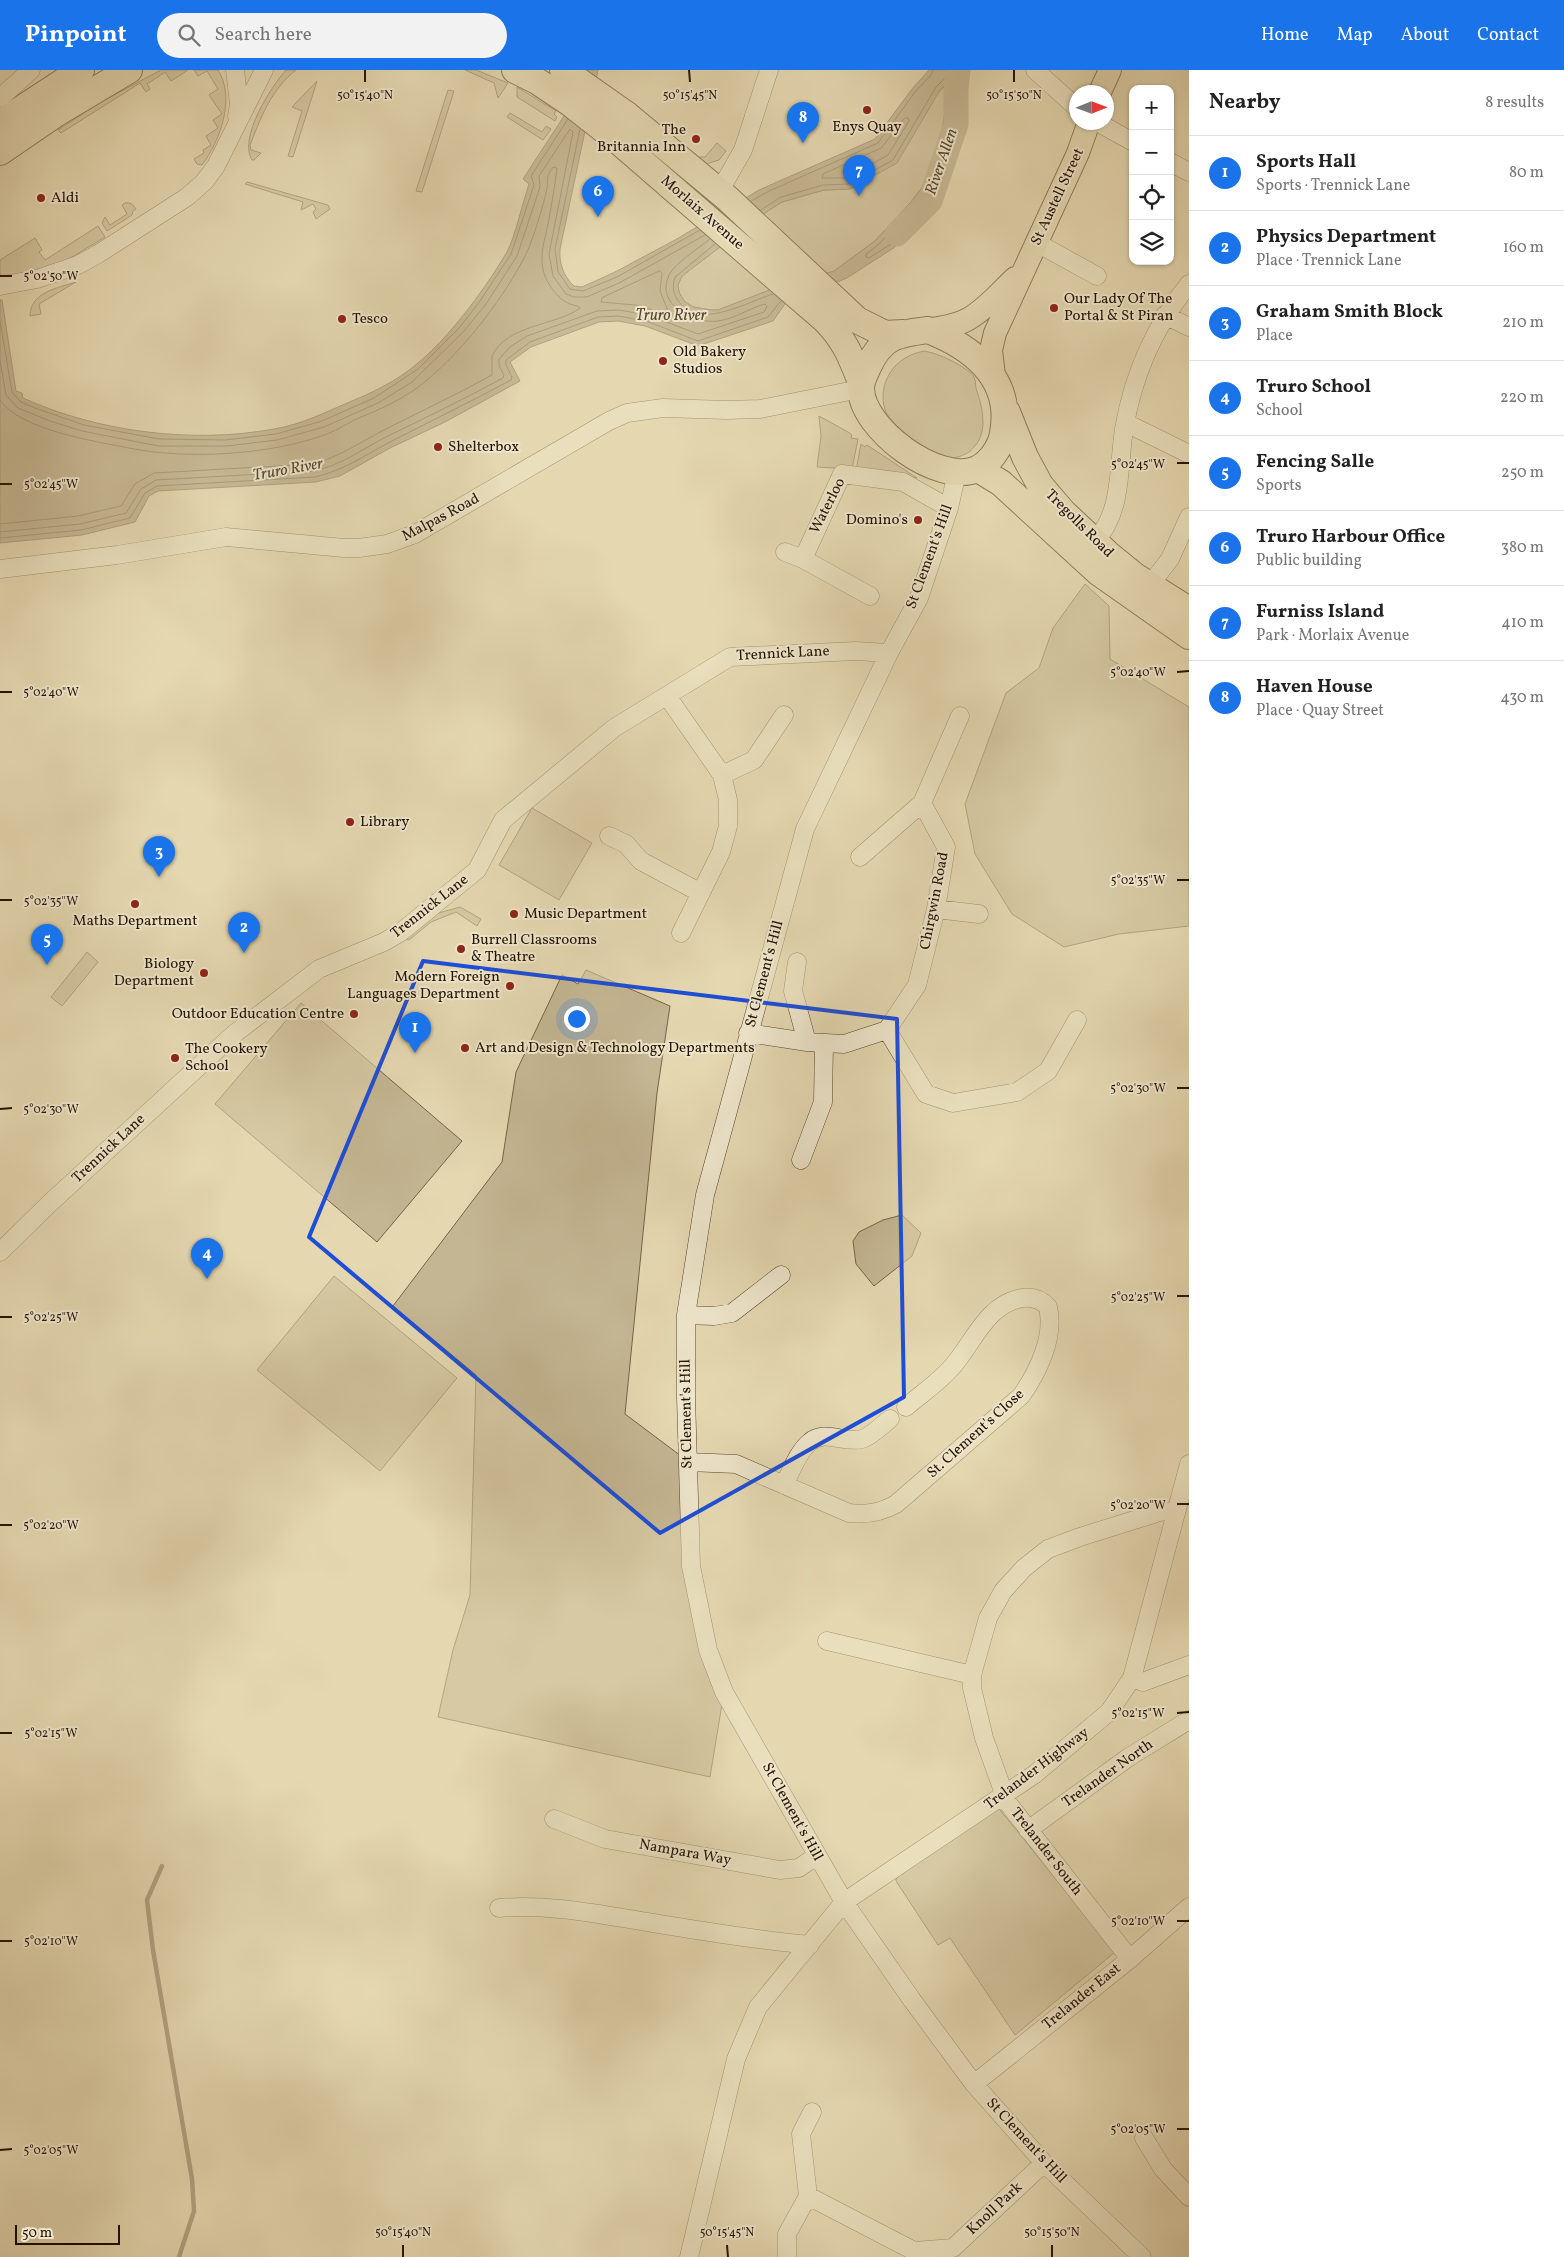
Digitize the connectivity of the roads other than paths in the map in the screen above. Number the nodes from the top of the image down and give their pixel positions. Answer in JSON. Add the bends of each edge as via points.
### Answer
{"nodes":[{"id":1,"x":31,"y":70,"type":"edge"},
{"id":2,"x":81,"y":70,"type":"edge"},
{"id":3,"x":129,"y":70,"type":"edge"},
{"id":4,"x":235,"y":70,"type":"edge"},
{"id":5,"x":264,"y":70,"type":"edge"},
{"id":6,"x":515,"y":70,"type":"edge"},
{"id":7,"x":769,"y":70,"type":"edge"},
{"id":8,"x":1035,"y":70,"type":"edge"},
{"id":9,"x":1110,"y":70,"type":"edge"},
{"id":10,"x":562,"y":79,"type":"edge"},
{"id":11,"x":1103,"y":85,"type":"edge"},
{"id":12,"x":0,"y":98,"type":"edge"},
{"id":13,"x":1069,"y":101,"type":"edge"},
{"id":14,"x":0,"y":124,"type":"edge"},
{"id":15,"x":235,"y":127,"type":"junction"},
{"id":16,"x":1086,"y":130,"type":"edge"},
{"id":17,"x":1111,"y":130,"type":"edge"},
{"id":18,"x":1129,"y":140,"type":"edge"},
{"id":19,"x":0,"y":152,"type":"edge"},
{"id":20,"x":1174,"y":164,"type":"edge"},
{"id":21,"x":1189,"y":172,"type":"edge"},
{"id":22,"x":723,"y":195,"type":"junction"},
{"id":23,"x":1037,"y":243,"type":"junction"},
{"id":24,"x":1023,"y":270,"type":"junction"},
{"id":25,"x":1098,"y":276,"type":"dead end"},
{"id":26,"x":1189,"y":284,"type":"edge"},
{"id":27,"x":0,"y":286,"type":"edge"},
{"id":28,"x":831,"y":312,"type":"junction"},
{"id":29,"x":1165,"y":315,"type":"junction"},
{"id":30,"x":1189,"y":326,"type":"edge"},
{"id":31,"x":916,"y":331,"type":"junction"},
{"id":32,"x":994,"y":376,"type":"junction"},
{"id":33,"x":861,"y":386,"type":"junction"},
{"id":34,"x":1005,"y":406,"type":"junction"},
{"id":35,"x":1126,"y":423,"type":"junction"},
{"id":36,"x":1189,"y":454,"type":"edge"},
{"id":37,"x":967,"y":470,"type":"junction"},
{"id":38,"x":949,"y":508,"type":"junction"},
{"id":39,"x":1189,"y":516,"type":"edge"},
{"id":40,"x":1094,"y":542,"type":"junction"},
{"id":41,"x":785,"y":552,"type":"dead end"},
{"id":42,"x":803,"y":559,"type":"junction"},
{"id":43,"x":0,"y":569,"type":"edge"},
{"id":44,"x":1149,"y":586,"type":"junction"},
{"id":45,"x":870,"y":596,"type":"dead end"},
{"id":46,"x":1189,"y":610,"type":"edge"},
{"id":47,"x":1189,"y":636,"type":"edge"},
{"id":48,"x":889,"y":653,"type":"junction"},
{"id":49,"x":667,"y":696,"type":"junction"},
{"id":50,"x":784,"y":716,"type":"dead end"},
{"id":51,"x":960,"y":716,"type":"dead end"},
{"id":52,"x":722,"y":775,"type":"junction"},
{"id":53,"x":922,"y":802,"type":"junction"},
{"id":54,"x":612,"y":843,"type":"dead end"},
{"id":55,"x":860,"y":857,"type":"dead end"},
{"id":56,"x":701,"y":893,"type":"junction"},
{"id":57,"x":936,"y":910,"type":"junction"},
{"id":58,"x":979,"y":914,"type":"dead end"},
{"id":59,"x":681,"y":933,"type":"dead end"},
{"id":60,"x":797,"y":962,"type":"dead end"},
{"id":61,"x":1078,"y":1020,"type":"dead end"},
{"id":62,"x":887,"y":1030,"type":"junction"},
{"id":63,"x":748,"y":1033,"type":"junction"},
{"id":64,"x":816,"y":1042,"type":"junction"},
{"id":65,"x":802,"y":1160,"type":"dead end"},
{"id":66,"x":0,"y":1252,"type":"edge"},
{"id":67,"x":781,"y":1275,"type":"dead end"},
{"id":68,"x":686,"y":1315,"type":"junction"},
{"id":69,"x":906,"y":1407,"type":"dead end"},
{"id":70,"x":890,"y":1419,"type":"dead end"},
{"id":71,"x":689,"y":1462,"type":"junction"},
{"id":72,"x":1189,"y":1464,"type":"edge"},
{"id":73,"x":784,"y":1485,"type":"junction"},
{"id":74,"x":1176,"y":1513,"type":"junction"},
{"id":75,"x":827,"y":1641,"type":"dead end"},
{"id":76,"x":1189,"y":1665,"type":"edge"},
{"id":77,"x":972,"y":1675,"type":"junction"},
{"id":78,"x":1132,"y":1678,"type":"junction"},
{"id":79,"x":1189,"y":1720,"type":"edge"},
{"id":80,"x":1005,"y":1795,"type":"junction"},
{"id":81,"x":554,"y":1819,"type":"dead end"},
{"id":82,"x":1028,"y":1830,"type":"junction"},
{"id":83,"x":816,"y":1856,"type":"junction"},
{"id":84,"x":844,"y":1902,"type":"junction"},
{"id":85,"x":499,"y":1908,"type":"dead end"},
{"id":86,"x":1189,"y":1908,"type":"edge"},
{"id":87,"x":810,"y":1946,"type":"junction"},
{"id":88,"x":1130,"y":1959,"type":"junction"},
{"id":89,"x":974,"y":2084,"type":"junction"},
{"id":90,"x":812,"y":2112,"type":"dead end"},
{"id":91,"x":1144,"y":2138,"type":"dead end"},
{"id":92,"x":1044,"y":2163,"type":"junction"},
{"id":93,"x":808,"y":2196,"type":"junction"},
{"id":94,"x":1189,"y":2197,"type":"edge"},
{"id":95,"x":913,"y":2254,"type":"edge"},
{"id":96,"x":689,"y":2257,"type":"edge"},
{"id":97,"x":787,"y":2257,"type":"edge"},
{"id":98,"x":1142,"y":2257,"type":"edge"}],
"edges":[{"from":1,"to":12,"type":"street"},
{"from":2,"to":14,"type":"highway"},
{"from":3,"to":19,"type":"highway"},
{"from":4,"to":15,"type":"street","via":[[239,104]]},
{"from":5,"to":15,"type":"street"},
{"from":6,"to":10,"type":"highway","name":"Morlaix Avenue"},
{"from":7,"to":22,"type":"street","via":[[743,150]]},
{"from":8,"to":13,"type":"street"},
{"from":9,"to":11,"type":"main road"},
{"from":10,"to":22,"type":"highway","name":"Morlaix Avenue","via":[[600,94]]},
{"from":10,"to":28,"type":"highway","name":"Morlaix Avenue","via":[[594,121],[702,212]]},
{"from":15,"to":27,"type":"street","via":[[216,166],[187,197],[78,265],[37,279]]},
{"from":16,"to":23,"type":"main road","name":"St Austell Street"},
{"from":17,"to":18,"type":"street"},
{"from":20,"to":21,"type":"street"},
{"from":22,"to":28,"type":"highway","name":"Morlaix Avenue"},
{"from":23,"to":24,"type":"main road","name":"St Austell Street"},
{"from":23,"to":25,"type":"street"},
{"from":24,"to":31,"type":"main road","name":"St Austell Street","via":[[970,318],[950,326]]},
{"from":24,"to":32,"type":"main road","name":"St Austell Street","via":[[995,332],[992,350]]},
{"from":26,"to":29,"type":"street"},
{"from":28,"to":31,"type":"highway","name":"Morlaix Avenue","via":[[857,320],[880,333]]},
{"from":28,"to":33,"type":"highway","name":"Morlaix Avenue"},
{"from":29,"to":30,"type":"street"},
{"from":29,"to":35,"type":"street","via":[[1139,370]]},
{"from":31,"to":32,"type":"highway","via":[[955,343]]},
{"from":31,"to":33,"type":"highway","via":[[887,339],[873,356]]},
{"from":32,"to":34,"type":"highway"},
{"from":33,"to":37,"type":"highway","via":[[864,404],[873,419],[904,450],[941,470]]},
{"from":33,"to":43,"type":"street","name":"Malpas Road","via":[[760,409],[662,408],[627,412],[430,526],[387,544],[344,548],[226,537]]},
{"from":34,"to":37,"type":"highway","via":[[1002,439],[992,457]]},
{"from":34,"to":40,"type":"highway","name":"Tregolls Road","via":[[1040,485]]},
{"from":35,"to":36,"type":"street"},
{"from":35,"to":40,"type":"street","via":[[1114,510]]},
{"from":37,"to":38,"type":"street","name":"St Clement's Hill"},
{"from":37,"to":47,"type":"highway","name":"Tregolls Road","via":[[1001,483],[1098,572]]},
{"from":38,"to":42,"type":"street","name":"Waterloo","via":[[903,482],[842,474]]},
{"from":38,"to":48,"type":"street","name":"St Clement's Hill","via":[[919,598]]},
{"from":39,"to":44,"type":"street","via":[[1172,556]]},
{"from":40,"to":44,"type":"highway","name":"Tregolls Road"},
{"from":41,"to":42,"type":"street"},
{"from":42,"to":45,"type":"street"},
{"from":44,"to":46,"type":"highway","name":"Tregolls Road"},
{"from":48,"to":49,"type":"street","name":"Trennick Lane","via":[[738,655],[724,660]]},
{"from":48,"to":63,"type":"street","name":"St Clement's Hill","via":[[804,829]]},
{"from":49,"to":52,"type":"street"},
{"from":49,"to":66,"type":"street","name":"Trennick Lane","via":[[614,728],[503,820],[477,870],[417,920],[384,942],[315,972],[227,1040]]},
{"from":50,"to":52,"type":"street","via":[[754,760]]},
{"from":51,"to":53,"type":"street"},
{"from":52,"to":56,"type":"street","via":[[728,800],[728,826],[721,852]]},
{"from":53,"to":55,"type":"street"},
{"from":53,"to":57,"type":"street","name":"Chirgwin Road","via":[[946,847]]},
{"from":54,"to":56,"type":"street","via":[[626,844],[641,861]]},
{"from":56,"to":59,"type":"street"},
{"from":57,"to":58,"type":"street"},
{"from":57,"to":62,"type":"street","name":"Chirgwin Road","via":[[917,985]]},
{"from":60,"to":64,"type":"street","via":[[793,991]]},
{"from":61,"to":62,"type":"street","via":[[1048,1072],[1017,1092],[953,1103],[926,1094]]},
{"from":62,"to":64,"type":"street","via":[[844,1044]]},
{"from":63,"to":64,"type":"street"},
{"from":63,"to":68,"type":"street","name":"St Clement's Hill","via":[[705,1195]]},
{"from":64,"to":65,"type":"street","via":[[823,1102]]},
{"from":67,"to":68,"type":"street","via":[[732,1313]]},
{"from":68,"to":71,"type":"street","name":"St Clement's Hill"},
{"from":69,"to":73,"type":"street","name":"St. Clement's Close","via":[[952,1368],[992,1315],[1006,1304],[1032,1297],[1048,1307],[1050,1322],[1045,1349],[1021,1396],[896,1504],[878,1512],[858,1514]]},
{"from":70,"to":73,"type":"street","via":[[862,1439],[826,1436],[814,1439],[805,1447]]},
{"from":71,"to":73,"type":"street","name":"St. Clement's Close","via":[[736,1464]]},
{"from":71,"to":83,"type":"street","name":"St Clement's Hill","via":[[691,1566],[708,1650],[724,1692]]},
{"from":72,"to":74,"type":"street","name":"Trelander Highway"},
{"from":74,"to":77,"type":"street","name":"Trelander South","via":[[1163,1511],[1080,1537],[1048,1549],[1036,1558],[1013,1579],[995,1604],[983,1632]]},
{"from":74,"to":78,"type":"street","name":"Trelander Highway"},
{"from":75,"to":77,"type":"street"},
{"from":76,"to":78,"type":"street","via":[[1143,1682]]},
{"from":77,"to":80,"type":"street","name":"Trelander South","via":[[973,1694],[984,1738]]},
{"from":78,"to":80,"type":"street","name":"Trelander Highway","via":[[1118,1701],[1098,1722]]},
{"from":79,"to":82,"type":"street","name":"Trelander North","via":[[1129,1757]]},
{"from":80,"to":82,"type":"street","name":"Trelander South"},
{"from":80,"to":84,"type":"street","name":"Trelander Highway"},
{"from":81,"to":83,"type":"street","name":"Nampara Way","via":[[605,1839],[780,1870],[799,1868]]},
{"from":82,"to":88,"type":"street","name":"Trelander South"},
{"from":83,"to":84,"type":"street","name":"St Clement's Hill"},
{"from":84,"to":87,"type":"street","name":"Trelander Highway"},
{"from":84,"to":89,"type":"street","name":"St Clement's Hill"},
{"from":85,"to":87,"type":"street","via":[[564,1908]]},
{"from":86,"to":88,"type":"street","name":"Trelander East"},
{"from":87,"to":96,"type":"street","name":"Trelander Highway","via":[[758,2007],[736,2059]]},
{"from":88,"to":89,"type":"street","name":"Trelander East"},
{"from":89,"to":92,"type":"street","name":"St Clement's Hill"},
{"from":90,"to":93,"type":"street","via":[[801,2134]]},
{"from":91,"to":94,"type":"street","via":[[1164,2169]]},
{"from":92,"to":95,"type":"street","name":"Knoll Park","via":[[953,2248]]},
{"from":92,"to":98,"type":"street","name":"St Clement's Hill"},
{"from":93,"to":95,"type":"street","name":"Knoll Park"},
{"from":93,"to":97,"type":"street","via":[[787,2234]]}]}
